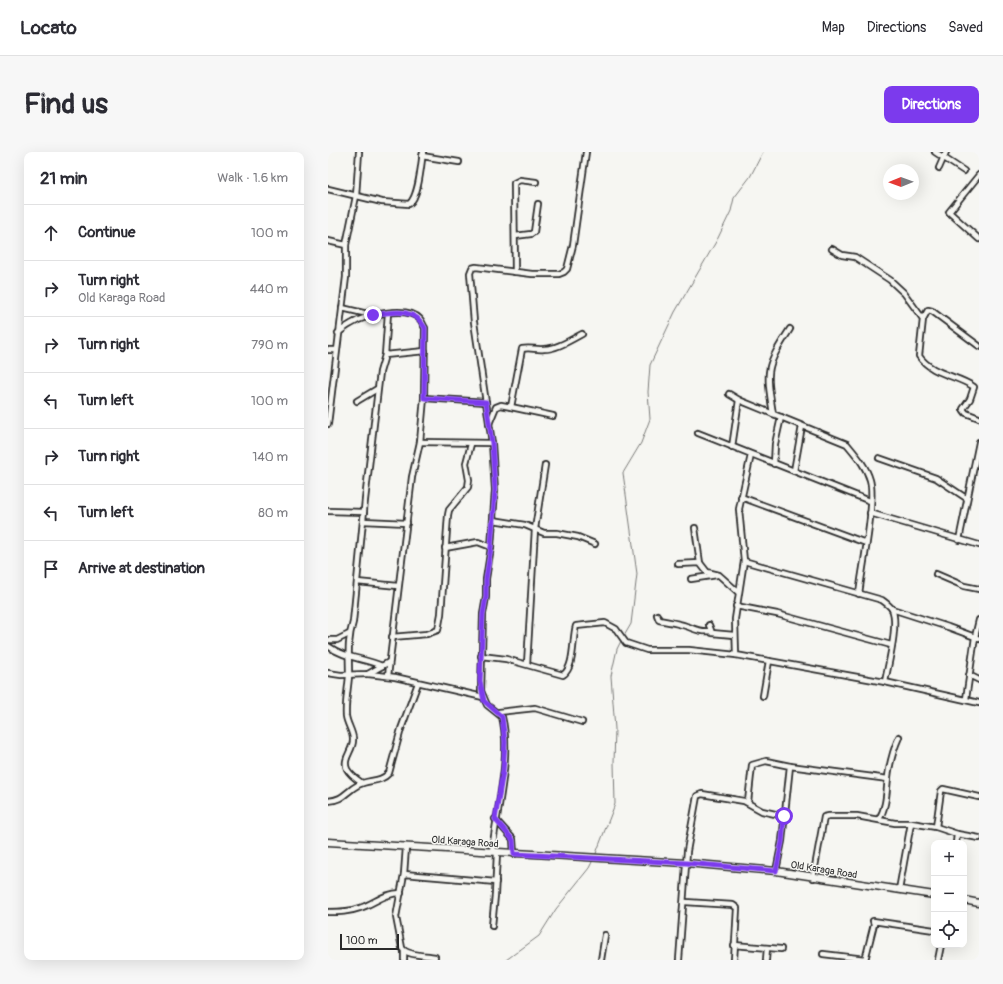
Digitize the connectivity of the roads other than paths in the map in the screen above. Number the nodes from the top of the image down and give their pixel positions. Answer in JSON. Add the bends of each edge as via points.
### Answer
{"nodes":[{"id":1,"x":359,"y":152,"type":"edge"},
{"id":2,"x":586,"y":152,"type":"edge"},
{"id":3,"x":935,"y":152,"type":"edge"},
{"id":4,"x":423,"y":154,"type":"edge"},
{"id":5,"x":945,"y":154,"type":"edge"},
{"id":6,"x":459,"y":162,"type":"dead end"},
{"id":7,"x":940,"y":168,"type":"dead end"},
{"id":8,"x":964,"y":171,"type":"dead end"},
{"id":9,"x":979,"y":175,"type":"edge"},
{"id":10,"x":536,"y":182,"type":"dead end"},
{"id":11,"x":328,"y":190,"type":"edge"},
{"id":12,"x":356,"y":196,"type":"junction"},
{"id":13,"x":538,"y":204,"type":"dead end"},
{"id":14,"x":515,"y":236,"type":"junction"},
{"id":15,"x":979,"y":239,"type":"edge"},
{"id":16,"x":328,"y":241,"type":"edge"},
{"id":17,"x":346,"y":245,"type":"junction"},
{"id":18,"x":832,"y":249,"type":"dead end"},
{"id":19,"x":514,"y":272,"type":"junction"},
{"id":20,"x":342,"y":308,"type":"junction"},
{"id":21,"x":388,"y":313,"type":"junction"},
{"id":22,"x":373,"y":315,"type":"junction"},
{"id":23,"x":923,"y":319,"type":"junction"},
{"id":24,"x":790,"y":329,"type":"dead end"},
{"id":25,"x":338,"y":333,"type":"junction"},
{"id":26,"x":582,"y":334,"type":"dead end"},
{"id":27,"x":979,"y":346,"type":"edge"},
{"id":28,"x":328,"y":350,"type":"edge"},
{"id":29,"x":336,"y":350,"type":"junction"},
{"id":30,"x":425,"y":351,"type":"junction"},
{"id":31,"x":385,"y":355,"type":"junction"},
{"id":32,"x":378,"y":389,"type":"junction"},
{"id":33,"x":729,"y":394,"type":"dead end"},
{"id":34,"x":424,"y":398,"type":"junction"},
{"id":35,"x":739,"y":400,"type":"junction"},
{"id":36,"x":357,"y":401,"type":"dead end"},
{"id":37,"x":486,"y":402,"type":"junction"},
{"id":38,"x":511,"y":407,"type":"junction"},
{"id":39,"x":773,"y":414,"type":"junction"},
{"id":40,"x":553,"y":416,"type":"dead end"},
{"id":41,"x":781,"y":417,"type":"junction"},
{"id":42,"x":979,"y":418,"type":"edge"},
{"id":43,"x":328,"y":424,"type":"edge"},
{"id":44,"x":489,"y":426,"type":"junction"},
{"id":45,"x":802,"y":426,"type":"junction"},
{"id":46,"x":698,"y":433,"type":"dead end"},
{"id":47,"x":420,"y":442,"type":"junction"},
{"id":48,"x":979,"y":442,"type":"edge"},
{"id":49,"x":492,"y":443,"type":"junction"},
{"id":50,"x":471,"y":444,"type":"junction"},
{"id":51,"x":732,"y":447,"type":"junction"},
{"id":52,"x":751,"y":455,"type":"junction"},
{"id":53,"x":879,"y":458,"type":"dead end"},
{"id":54,"x":774,"y":464,"type":"junction"},
{"id":55,"x":545,"y":465,"type":"dead end"},
{"id":56,"x":794,"y":471,"type":"junction"},
{"id":57,"x":741,"y":497,"type":"junction"},
{"id":58,"x":966,"y":498,"type":"junction"},
{"id":59,"x":870,"y":501,"type":"junction"},
{"id":60,"x":328,"y":511,"type":"edge"},
{"id":61,"x":364,"y":512,"type":"junction"},
{"id":62,"x":870,"y":513,"type":"junction"},
{"id":63,"x":493,"y":520,"type":"junction"},
{"id":64,"x":363,"y":521,"type":"junction"},
{"id":65,"x":407,"y":523,"type":"junction"},
{"id":66,"x":695,"y":528,"type":"dead end"},
{"id":67,"x":536,"y":529,"type":"junction"},
{"id":68,"x":959,"y":540,"type":"junction"},
{"id":69,"x":866,"y":543,"type":"junction"},
{"id":70,"x":595,"y":544,"type":"dead end"},
{"id":71,"x":979,"y":545,"type":"edge"},
{"id":72,"x":491,"y":547,"type":"junction"},
{"id":73,"x":445,"y":548,"type":"junction"},
{"id":74,"x":744,"y":561,"type":"junction"},
{"id":75,"x":700,"y":563,"type":"junction"},
{"id":76,"x":678,"y":564,"type":"dead end"},
{"id":77,"x":936,"y":574,"type":"dead end"},
{"id":78,"x":719,"y":575,"type":"junction"},
{"id":79,"x":691,"y":579,"type":"dead end"},
{"id":80,"x":357,"y":582,"type":"junction"},
{"id":81,"x":398,"y":586,"type":"junction"},
{"id":82,"x":979,"y":589,"type":"edge"},
{"id":83,"x":738,"y":592,"type":"junction"},
{"id":84,"x":859,"y":594,"type":"junction"},
{"id":85,"x":736,"y":606,"type":"junction"},
{"id":86,"x":892,"y":609,"type":"junction"},
{"id":87,"x":657,"y":615,"type":"dead end"},
{"id":88,"x":979,"y":620,"type":"edge"},
{"id":89,"x":349,"y":634,"type":"junction"},
{"id":90,"x":734,"y":635,"type":"junction"},
{"id":91,"x":392,"y":637,"type":"junction"},
{"id":92,"x":977,"y":638,"type":"edge"},
{"id":93,"x":328,"y":640,"type":"edge"},
{"id":94,"x":891,"y":645,"type":"junction"},
{"id":95,"x":328,"y":646,"type":"edge"},
{"id":96,"x":736,"y":655,"type":"junction"},
{"id":97,"x":347,"y":656,"type":"junction"},
{"id":98,"x":481,"y":656,"type":"junction"},
{"id":99,"x":769,"y":661,"type":"junction"},
{"id":100,"x":389,"y":662,"type":"junction"},
{"id":101,"x":527,"y":664,"type":"junction"},
{"id":102,"x":382,"y":666,"type":"junction"},
{"id":103,"x":328,"y":673,"type":"edge"},
{"id":104,"x":368,"y":674,"type":"junction"},
{"id":105,"x":349,"y":675,"type":"junction"},
{"id":106,"x":969,"y":675,"type":"junction"},
{"id":107,"x":388,"y":676,"type":"junction"},
{"id":108,"x":979,"y":680,"type":"edge"},
{"id":109,"x":885,"y":682,"type":"junction"},
{"id":110,"x":418,"y":683,"type":"junction"},
{"id":111,"x":763,"y":696,"type":"dead end"},
{"id":112,"x":483,"y":697,"type":"junction"},
{"id":113,"x":966,"y":699,"type":"junction"},
{"id":114,"x":979,"y":703,"type":"edge"},
{"id":115,"x":499,"y":712,"type":"junction"},
{"id":116,"x":582,"y":722,"type":"dead end"},
{"id":117,"x":899,"y":737,"type":"dead end"},
{"id":118,"x":790,"y":766,"type":"junction"},
{"id":119,"x":888,"y":779,"type":"junction"},
{"id":120,"x":362,"y":783,"type":"junction"},
{"id":121,"x":979,"y":797,"type":"edge"},
{"id":122,"x":328,"y":801,"type":"edge"},
{"id":123,"x":748,"y":802,"type":"junction"},
{"id":124,"x":784,"y":816,"type":"junction"},
{"id":125,"x":495,"y":819,"type":"junction"},
{"id":126,"x":879,"y":819,"type":"junction"},
{"id":127,"x":911,"y":823,"type":"junction"},
{"id":128,"x":936,"y":827,"type":"junction"},
{"id":129,"x":957,"y":834,"type":"junction"},
{"id":130,"x":979,"y":838,"type":"edge"},
{"id":131,"x":956,"y":840,"type":"edge"},
{"id":132,"x":328,"y":842,"type":"edge"},
{"id":133,"x":406,"y":847,"type":"junction"},
{"id":134,"x":494,"y":852,"type":"junction"},
{"id":135,"x":514,"y":854,"type":"junction"},
{"id":136,"x":686,"y":863,"type":"junction"},
{"id":137,"x":776,"y":871,"type":"junction"},
{"id":138,"x":404,"y":874,"type":"junction"},
{"id":139,"x":813,"y":878,"type":"junction"},
{"id":140,"x":496,"y":882,"type":"junction"},
{"id":141,"x":899,"y":890,"type":"junction"},
{"id":142,"x":401,"y":893,"type":"junction"},
{"id":143,"x":931,"y":895,"type":"edge"},
{"id":144,"x":967,"y":901,"type":"edge"},
{"id":145,"x":685,"y":902,"type":"junction"},
{"id":146,"x":979,"y":903,"type":"edge"},
{"id":147,"x":328,"y":912,"type":"edge"},
{"id":148,"x":492,"y":926,"type":"dead end"},
{"id":149,"x":931,"y":930,"type":"edge"},
{"id":150,"x":605,"y":935,"type":"dead end"},
{"id":151,"x":734,"y":945,"type":"junction"},
{"id":152,"x":767,"y":948,"type":"junction"},
{"id":153,"x":940,"y":948,"type":"edge"},
{"id":154,"x":780,"y":949,"type":"dead end"},
{"id":155,"x":404,"y":951,"type":"junction"},
{"id":156,"x":823,"y":954,"type":"dead end"},
{"id":157,"x":435,"y":957,"type":"dead end"},
{"id":158,"x":865,"y":959,"type":"edge"},
{"id":159,"x":404,"y":960,"type":"edge"},
{"id":160,"x":601,"y":960,"type":"edge"},
{"id":161,"x":679,"y":960,"type":"edge"},
{"id":162,"x":734,"y":960,"type":"edge"},
{"id":163,"x":766,"y":960,"type":"edge"},
{"id":164,"x":938,"y":960,"type":"edge"}],
"edges":[{"from":1,"to":12,"type":"street"},
{"from":2,"to":19,"type":"street","via":[[573,245],[567,269],[559,274]]},
{"from":3,"to":5,"type":"street"},
{"from":4,"to":6,"type":"street"},
{"from":4,"to":12,"type":"street","via":[[416,193],[414,200],[409,204],[382,202]]},
{"from":5,"to":7,"type":"street"},
{"from":5,"to":8,"type":"street"},
{"from":9,"to":15,"type":"street","via":[[949,212]]},
{"from":10,"to":14,"type":"street","via":[[520,180],[514,183]]},
{"from":11,"to":12,"type":"street"},
{"from":12,"to":17,"type":"street"},
{"from":13,"to":14,"type":"street","via":[[534,232]]},
{"from":14,"to":19,"type":"street"},
{"from":16,"to":17,"type":"street"},
{"from":17,"to":20,"type":"street","via":[[346,277]]},
{"from":18,"to":23,"type":"street","via":[[842,255],[855,257],[890,280],[904,293]]},
{"from":19,"to":37,"type":"street","via":[[476,267],[472,268],[470,273],[474,322],[480,347]]},
{"from":20,"to":22,"type":"street"},
{"from":20,"to":25,"type":"street"},
{"from":21,"to":22,"type":"street"},
{"from":21,"to":30,"type":"street","via":[[411,314],[420,319],[425,328]]},
{"from":21,"to":31,"type":"street"},
{"from":22,"to":25,"type":"street","via":[[352,323]]},
{"from":23,"to":27,"type":"street","via":[[928,310],[932,310]]},
{"from":23,"to":42,"type":"street","via":[[919,356],[946,376],[956,377],[974,388],[963,409],[966,413]]},
{"from":24,"to":39,"type":"street","via":[[768,369],[767,380]]},
{"from":25,"to":29,"type":"street"},
{"from":26,"to":38,"type":"street","via":[[545,350],[529,347],[522,349]]},
{"from":28,"to":29,"type":"street"},
{"from":29,"to":43,"type":"street"},
{"from":30,"to":31,"type":"street"},
{"from":30,"to":34,"type":"street"},
{"from":31,"to":32,"type":"street"},
{"from":32,"to":36,"type":"street"},
{"from":32,"to":61,"type":"street"},
{"from":33,"to":35,"type":"street"},
{"from":34,"to":37,"type":"street"},
{"from":34,"to":47,"type":"street"},
{"from":35,"to":39,"type":"street"},
{"from":35,"to":51,"type":"street"},
{"from":37,"to":44,"type":"street"},
{"from":38,"to":40,"type":"street"},
{"from":38,"to":44,"type":"street","via":[[496,407]]},
{"from":39,"to":41,"type":"street"},
{"from":41,"to":45,"type":"street"},
{"from":41,"to":54,"type":"street"},
{"from":44,"to":49,"type":"street"},
{"from":45,"to":56,"type":"street"},
{"from":45,"to":59,"type":"street","via":[[847,444],[867,472],[871,482]]},
{"from":46,"to":51,"type":"street"},
{"from":47,"to":50,"type":"street"},
{"from":47,"to":65,"type":"street","via":[[412,477]]},
{"from":48,"to":58,"type":"street"},
{"from":49,"to":50,"type":"street"},
{"from":49,"to":63,"type":"street","via":[[495,490]]},
{"from":50,"to":73,"type":"street","via":[[466,463],[468,487],[449,510]]},
{"from":51,"to":52,"type":"street"},
{"from":52,"to":54,"type":"street"},
{"from":52,"to":57,"type":"street"},
{"from":53,"to":58,"type":"street","via":[[936,478]]},
{"from":54,"to":56,"type":"street"},
{"from":55,"to":67,"type":"street"},
{"from":56,"to":59,"type":"street"},
{"from":57,"to":69,"type":"street"},
{"from":57,"to":74,"type":"street","via":[[738,516]]},
{"from":58,"to":68,"type":"street"},
{"from":59,"to":62,"type":"street"},
{"from":60,"to":61,"type":"street"},
{"from":61,"to":64,"type":"street"},
{"from":62,"to":68,"type":"street"},
{"from":62,"to":69,"type":"street"},
{"from":63,"to":67,"type":"street","via":[[526,524]]},
{"from":63,"to":72,"type":"street"},
{"from":64,"to":65,"type":"street"},
{"from":64,"to":80,"type":"street"},
{"from":65,"to":81,"type":"street"},
{"from":66,"to":75,"type":"street"},
{"from":67,"to":70,"type":"street","via":[[544,533],[578,537]]},
{"from":67,"to":101,"type":"street"},
{"from":68,"to":71,"type":"street"},
{"from":69,"to":84,"type":"street"},
{"from":72,"to":73,"type":"street","via":[[478,542]]},
{"from":72,"to":98,"type":"street","via":[[486,579]]},
{"from":73,"to":91,"type":"street","via":[[438,630],[427,634]]},
{"from":74,"to":83,"type":"street"},
{"from":74,"to":84,"type":"street"},
{"from":75,"to":76,"type":"street"},
{"from":75,"to":78,"type":"street","via":[[706,572]]},
{"from":77,"to":82,"type":"street","via":[[964,586]]},
{"from":78,"to":79,"type":"street"},
{"from":78,"to":83,"type":"street"},
{"from":80,"to":81,"type":"street"},
{"from":80,"to":89,"type":"street","via":[[353,622]]},
{"from":81,"to":91,"type":"street"},
{"from":83,"to":85,"type":"street"},
{"from":84,"to":86,"type":"street","via":[[882,600]]},
{"from":85,"to":90,"type":"street"},
{"from":85,"to":94,"type":"street","via":[[792,618]]},
{"from":86,"to":92,"type":"street"},
{"from":86,"to":94,"type":"street","via":[[894,626]]},
{"from":87,"to":90,"type":"street","via":[[659,620],[686,626],[689,629],[705,632],[710,628],[717,635]]},
{"from":88,"to":92,"type":"street"},
{"from":89,"to":93,"type":"street","via":[[337,640]]},
{"from":89,"to":97,"type":"street"},
{"from":90,"to":96,"type":"street"},
{"from":91,"to":100,"type":"street"},
{"from":92,"to":106,"type":"street"},
{"from":94,"to":109,"type":"street"},
{"from":95,"to":97,"type":"street"},
{"from":96,"to":99,"type":"street"},
{"from":96,"to":101,"type":"street","via":[[688,650],[647,650],[626,643],[616,629],[605,622],[599,622],[576,626],[570,665],[563,675]]},
{"from":97,"to":102,"type":"street"},
{"from":97,"to":105,"type":"street"},
{"from":98,"to":101,"type":"street"},
{"from":98,"to":112,"type":"street","via":[[480,681]]},
{"from":99,"to":109,"type":"street"},
{"from":99,"to":111,"type":"street"},
{"from":100,"to":102,"type":"street"},
{"from":100,"to":107,"type":"street"},
{"from":102,"to":104,"type":"street"},
{"from":103,"to":105,"type":"street"},
{"from":104,"to":105,"type":"street"},
{"from":104,"to":107,"type":"street"},
{"from":105,"to":120,"type":"street","via":[[346,716],[354,738],[346,765]]},
{"from":106,"to":108,"type":"street"},
{"from":106,"to":113,"type":"street"},
{"from":107,"to":110,"type":"street"},
{"from":109,"to":113,"type":"street"},
{"from":110,"to":112,"type":"street"},
{"from":110,"to":120,"type":"street","via":[[401,729],[390,773],[377,781]]},
{"from":112,"to":115,"type":"street","via":[[487,705]]},
{"from":113,"to":114,"type":"street"},
{"from":115,"to":116,"type":"street","via":[[535,708]]},
{"from":115,"to":125,"type":"street","via":[[504,725],[505,742]]},
{"from":117,"to":119,"type":"street","via":[[894,748]]},
{"from":118,"to":119,"type":"street"},
{"from":118,"to":123,"type":"street","via":[[766,761],[752,765]]},
{"from":118,"to":124,"type":"street"},
{"from":119,"to":126,"type":"street","via":[[884,812]]},
{"from":120,"to":122,"type":"street","via":[[338,800]]},
{"from":121,"to":128,"type":"street","via":[[941,790]]},
{"from":123,"to":124,"type":"street","via":[[762,811]]},
{"from":123,"to":136,"type":"street","via":[[702,794],[697,796]]},
{"from":124,"to":137,"type":"street"},
{"from":125,"to":134,"type":"street"},
{"from":125,"to":135,"type":"street","via":[[513,840]]},
{"from":126,"to":127,"type":"street"},
{"from":126,"to":139,"type":"street","via":[[839,815],[824,817]]},
{"from":127,"to":128,"type":"street"},
{"from":127,"to":141,"type":"street"},
{"from":128,"to":129,"type":"street"},
{"from":129,"to":130,"type":"street"},
{"from":129,"to":131,"type":"street"},
{"from":132,"to":133,"type":"street","name":"Old Karaga Road"},
{"from":133,"to":134,"type":"street","name":"Old Karaga Road"},
{"from":133,"to":138,"type":"street"},
{"from":134,"to":135,"type":"street","name":"Old Karaga Road"},
{"from":134,"to":140,"type":"street"},
{"from":135,"to":136,"type":"street","name":"Old Karaga Road"},
{"from":136,"to":137,"type":"street","name":"Old Karaga Road"},
{"from":136,"to":145,"type":"street"},
{"from":137,"to":139,"type":"street","name":"Old Karaga Road"},
{"from":138,"to":140,"type":"street"},
{"from":138,"to":142,"type":"street"},
{"from":139,"to":141,"type":"street","name":"Old Karaga Road"},
{"from":140,"to":148,"type":"street"},
{"from":141,"to":143,"type":"street","name":"Old Karaga Road"},
{"from":142,"to":147,"type":"street","via":[[392,893],[360,908]]},
{"from":142,"to":155,"type":"street","via":[[396,917]]},
{"from":144,"to":146,"type":"street"},
{"from":145,"to":151,"type":"street","via":[[733,905],[737,908]]},
{"from":145,"to":161,"type":"street"},
{"from":149,"to":158,"type":"street","via":[[873,921]]},
{"from":150,"to":160,"type":"street"},
{"from":151,"to":152,"type":"street"},
{"from":151,"to":162,"type":"street"},
{"from":152,"to":154,"type":"street"},
{"from":152,"to":163,"type":"street"},
{"from":153,"to":164,"type":"street"},
{"from":155,"to":157,"type":"street"},
{"from":155,"to":159,"type":"street"},
{"from":156,"to":158,"type":"street"}]}
